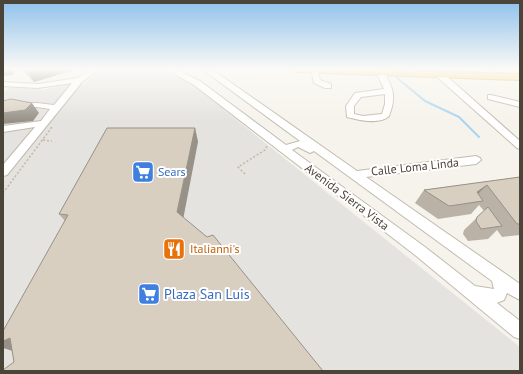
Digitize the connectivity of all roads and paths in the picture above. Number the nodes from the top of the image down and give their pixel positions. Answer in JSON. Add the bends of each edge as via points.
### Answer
{"nodes":[{"id":1,"x":75,"y":86,"type":"edge"},
{"id":2,"x":200,"y":86,"type":"edge"},
{"id":3,"x":230,"y":86,"type":"edge"},
{"id":4,"x":388,"y":86,"type":"edge"},
{"id":5,"x":452,"y":86,"type":"edge"},
{"id":6,"x":390,"y":91,"type":"junction"},
{"id":7,"x":491,"y":96,"type":"dead end"},
{"id":8,"x":520,"y":105,"type":"edge"},
{"id":9,"x":3,"y":106,"type":"edge"},
{"id":10,"x":57,"y":108,"type":"junction"},
{"id":11,"x":56,"y":122,"type":"dead end"},
{"id":12,"x":44,"y":123,"type":"junction"},
{"id":13,"x":3,"y":129,"type":"edge"},
{"id":14,"x":42,"y":140,"type":"junction"},
{"id":15,"x":52,"y":140,"type":"dead end"},
{"id":16,"x":266,"y":142,"type":"dead end"},
{"id":17,"x":520,"y":146,"type":"edge"},
{"id":18,"x":286,"y":151,"type":"junction"},
{"id":19,"x":476,"y":160,"type":"dead end"},
{"id":20,"x":3,"y":172,"type":"edge"},
{"id":21,"x":244,"y":174,"type":"dead end"},
{"id":22,"x":353,"y":175,"type":"junction"},
{"id":23,"x":3,"y":192,"type":"edge"},
{"id":24,"x":498,"y":277,"type":"junction"},
{"id":25,"x":471,"y":292,"type":"junction"},
{"id":26,"x":520,"y":292,"type":"edge"},
{"id":27,"x":520,"y":331,"type":"edge"}],
"edges":[{"from":1,"to":10,"type":"street"},
{"from":2,"to":18,"type":"street","name":"Avenida Sierra Vista"},
{"from":3,"to":22,"type":"street","name":"Avenida Sierra Vista"},
{"from":4,"to":6,"type":"street"},
{"from":5,"to":17,"type":"street"},
{"from":6,"to":6,"type":"street","via":[[385,116],[363,119],[350,115],[350,106],[358,96]]},
{"from":7,"to":8,"type":"street"},
{"from":9,"to":10,"type":"street","via":[[37,105]]},
{"from":10,"to":12,"type":"street"},
{"from":11,"to":14,"type":"path"},
{"from":12,"to":13,"type":"street"},
{"from":12,"to":20,"type":"street"},
{"from":14,"to":15,"type":"path"},
{"from":14,"to":23,"type":"path"},
{"from":16,"to":21,"type":"path","via":[[265,150],[238,168]]},
{"from":18,"to":22,"type":"street","via":[[290,146],[303,145],[332,165]]},
{"from":18,"to":25,"type":"street","name":"Avenida Sierra Vista"},
{"from":19,"to":22,"type":"street","name":"Calle Loma Linda"},
{"from":22,"to":24,"type":"street","name":"Avenida Sierra Vista"},
{"from":24,"to":25,"type":"street","via":[[501,290],[499,295],[491,297]]},
{"from":24,"to":26,"type":"street","name":"Avenida Sierra Vista"},
{"from":25,"to":27,"type":"street","name":"Avenida Sierra Vista"}]}
